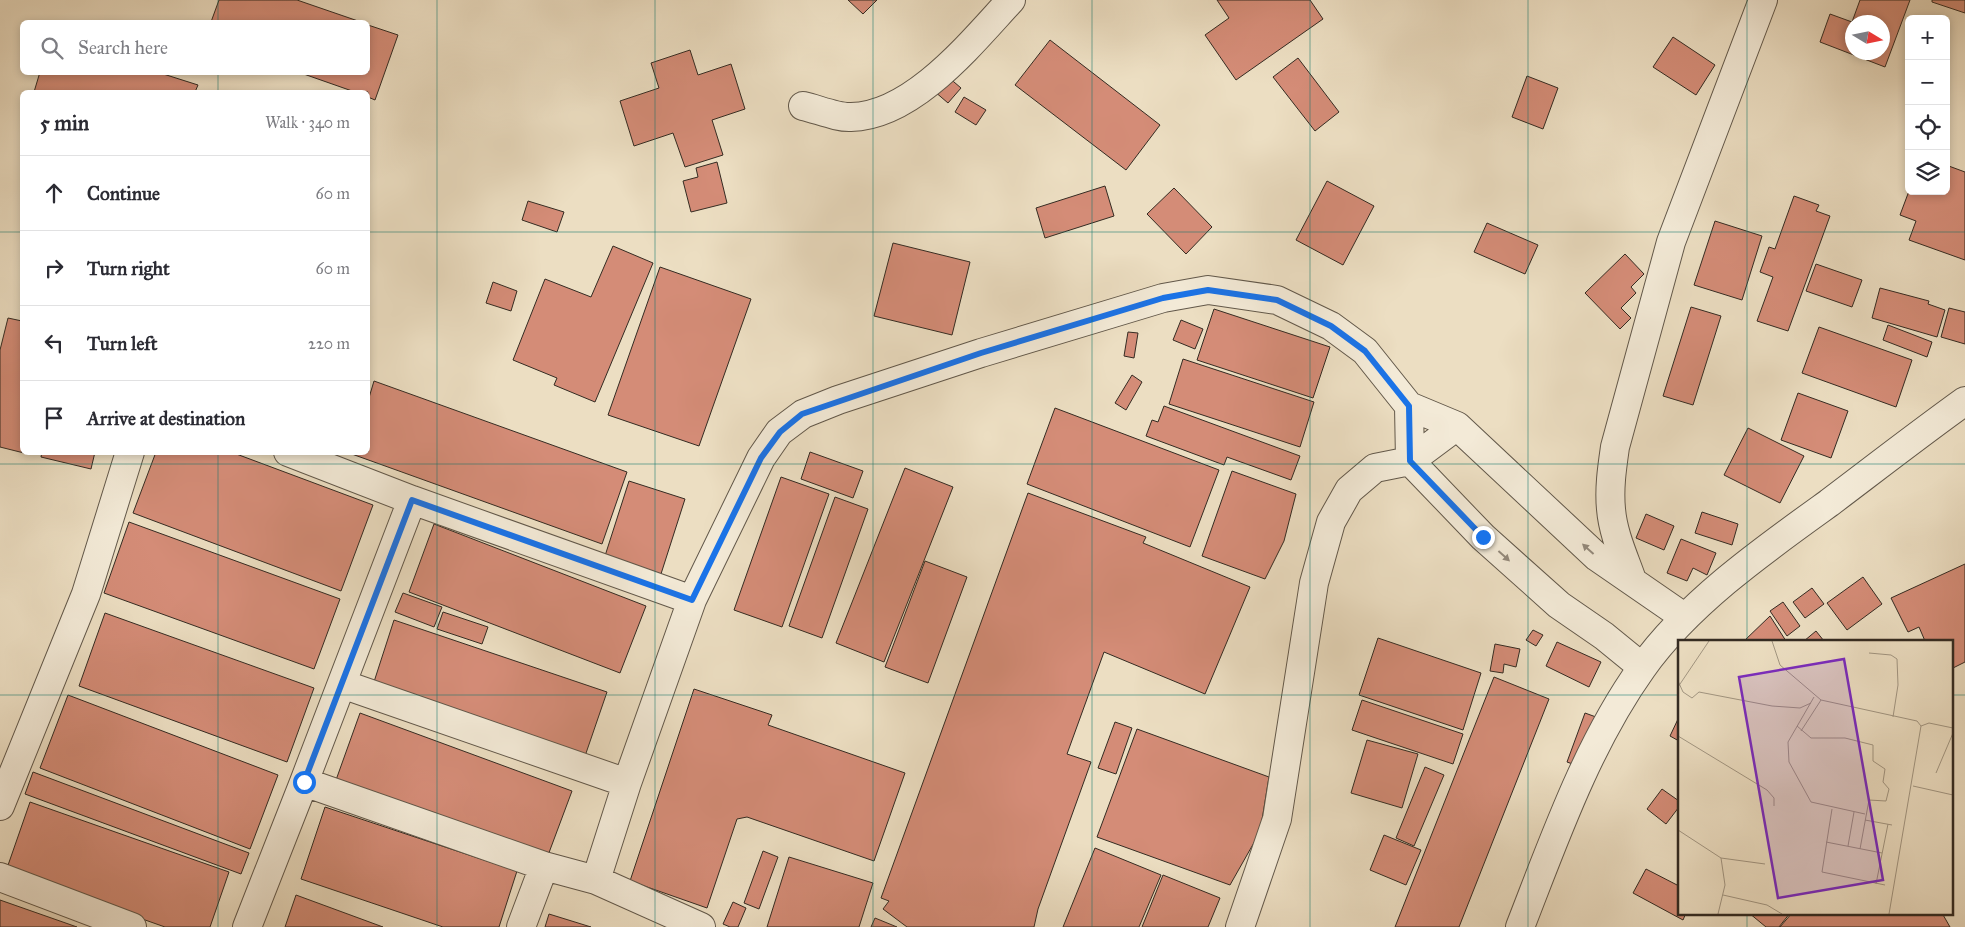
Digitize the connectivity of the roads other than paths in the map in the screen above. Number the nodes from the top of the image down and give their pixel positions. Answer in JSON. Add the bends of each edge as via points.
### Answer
{"nodes":[{"id":1,"x":1011,"y":0,"type":"edge"},
{"id":2,"x":1763,"y":0,"type":"edge"},
{"id":3,"x":803,"y":106,"type":"dead end"},
{"id":4,"x":1965,"y":401,"type":"edge"},
{"id":5,"x":1409,"y":406,"type":"junction"},
{"id":6,"x":1457,"y":426,"type":"junction"},
{"id":7,"x":129,"y":455,"type":"edge"},
{"id":8,"x":296,"y":455,"type":"edge"},
{"id":9,"x":1410,"y":461,"type":"junction"},
{"id":10,"x":412,"y":500,"type":"junction"},
{"id":11,"x":1632,"y":580,"type":"junction"},
{"id":12,"x":692,"y":600,"type":"junction"},
{"id":13,"x":1684,"y":618,"type":"junction"},
{"id":14,"x":1642,"y":667,"type":"junction"},
{"id":15,"x":342,"y":684,"type":"junction"},
{"id":16,"x":304,"y":782,"type":"junction"},
{"id":17,"x":627,"y":783,"type":"junction"},
{"id":18,"x":0,"y":806,"type":"edge"},
{"id":19,"x":544,"y":866,"type":"junction"},
{"id":20,"x":0,"y":877,"type":"edge"},
{"id":21,"x":596,"y":880,"type":"junction"},
{"id":22,"x":132,"y":927,"type":"edge"},
{"id":23,"x":246,"y":927,"type":"edge"},
{"id":24,"x":521,"y":927,"type":"edge"},
{"id":25,"x":701,"y":927,"type":"edge"},
{"id":26,"x":1240,"y":927,"type":"edge"},
{"id":27,"x":1520,"y":927,"type":"edge"}],
"edges":[{"from":1,"to":3,"type":"street","via":[[951,65],[905,99],[873,115],[850,118]]},
{"from":2,"to":11,"type":"street","via":[[1671,242],[1615,447],[1610,479],[1611,510],[1617,540]]},
{"from":4,"to":13,"type":"street","via":[[1780,538]]},
{"from":5,"to":6,"type":"street"},
{"from":5,"to":9,"type":"street"},
{"from":5,"to":12,"type":"street","via":[[1365,351],[1331,326],[1277,300],[1208,290],[1163,298],[981,353],[802,414],[780,432],[761,458]]},
{"from":6,"to":9,"type":"street"},
{"from":11,"to":6,"type":"street","one_way":true,"via":[[1597,557]]},
{"from":7,"to":18,"type":"street","via":[[86,594]]},
{"from":8,"to":10,"type":"street"},
{"from":9,"to":14,"type":"street","one_way":true,"via":[[1483,537],[1559,605]]},
{"from":9,"to":26,"type":"street","via":[[1375,468],[1349,490],[1331,522],[1314,583],[1277,819]]},
{"from":10,"to":12,"type":"street"},
{"from":10,"to":15,"type":"street"},
{"from":11,"to":13,"type":"street"},
{"from":12,"to":17,"type":"street"},
{"from":13,"to":14,"type":"street"},
{"from":14,"to":27,"type":"street","via":[[1608,723],[1568,806]]},
{"from":15,"to":16,"type":"street"},
{"from":15,"to":17,"type":"street"},
{"from":16,"to":19,"type":"street"},
{"from":16,"to":23,"type":"street"},
{"from":17,"to":21,"type":"street"},
{"from":19,"to":21,"type":"street"},
{"from":19,"to":24,"type":"street"},
{"from":20,"to":22,"type":"street"},
{"from":21,"to":25,"type":"street"}]}
